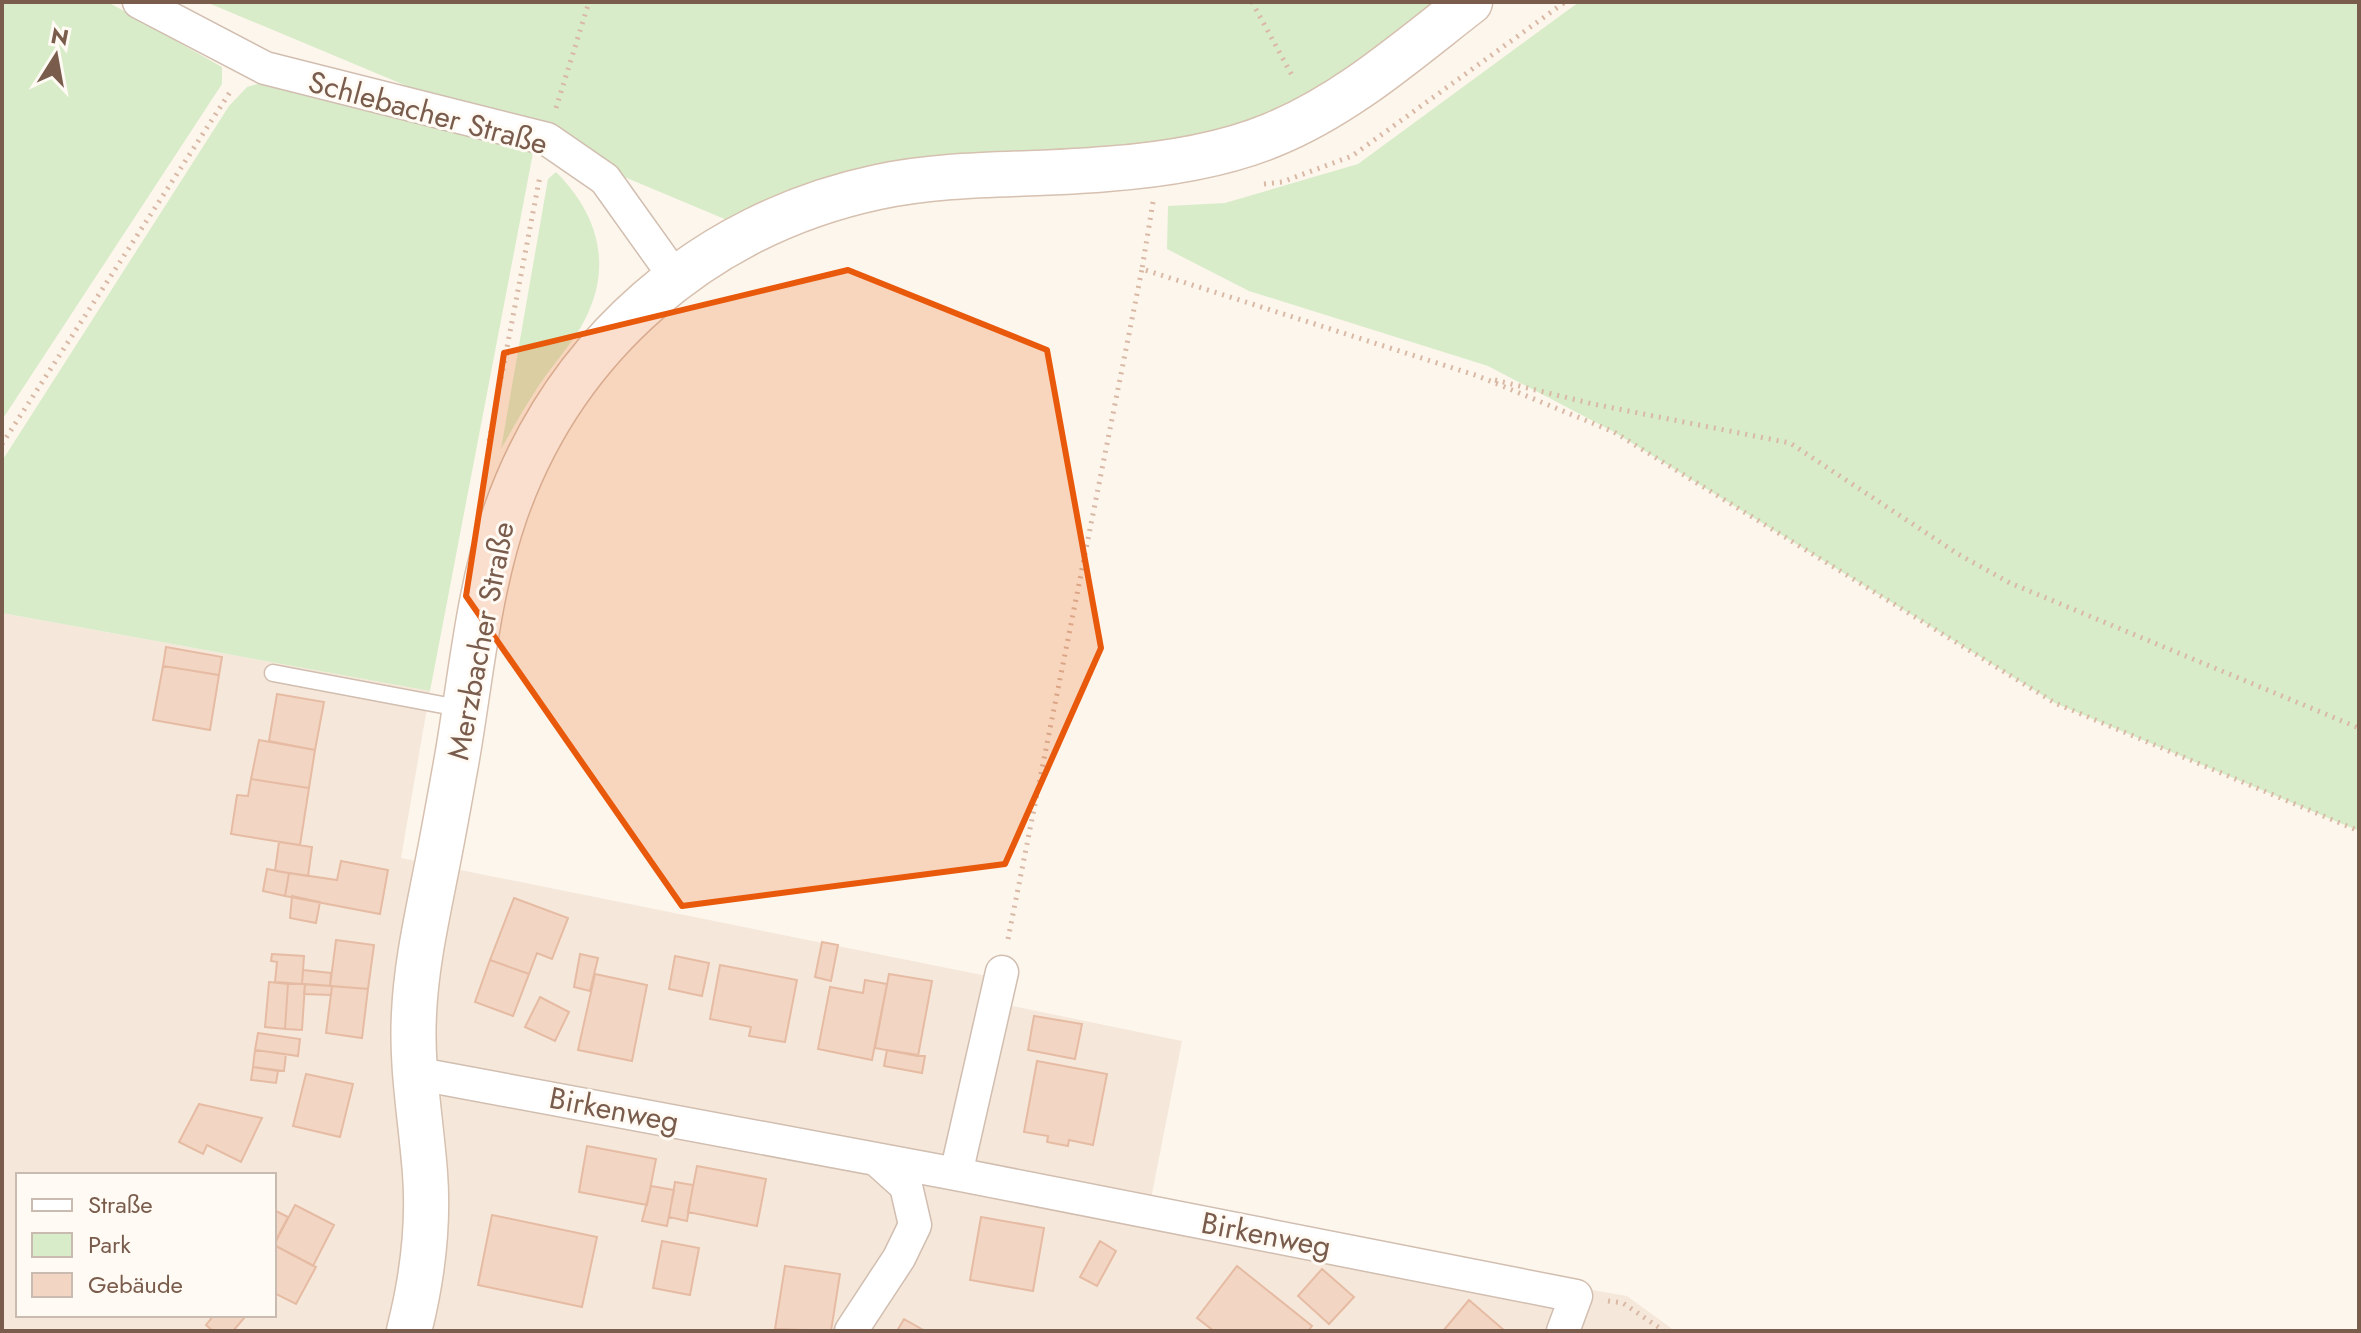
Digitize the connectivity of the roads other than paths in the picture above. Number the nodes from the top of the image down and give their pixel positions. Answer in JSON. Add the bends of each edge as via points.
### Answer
{"nodes":[{"id":1,"x":139,"y":2,"type":"edge"},
{"id":2,"x":1470,"y":2,"type":"edge"},
{"id":3,"x":675,"y":277,"type":"junction"},
{"id":4,"x":273,"y":673,"type":"dead end"},
{"id":5,"x":465,"y":709,"type":"junction"},
{"id":6,"x":1002,"y":972,"type":"road end"},
{"id":7,"x":414,"y":1073,"type":"junction"},
{"id":8,"x":875,"y":1158,"type":"junction"},
{"id":9,"x":956,"y":1174,"type":"junction"},
{"id":10,"x":409,"y":1331,"type":"edge"},
{"id":11,"x":851,"y":1331,"type":"edge"},
{"id":12,"x":1563,"y":1331,"type":"edge"}],
"edges":[{"from":1,"to":3,"type":"street","name":"Schlebacher Straße","via":[[265,68],[549,131],[605,179]]},
{"from":2,"to":3,"type":"main road","name":"Merzbacher Straße","via":[[1379,74],[1270,136],[1150,164],[909,181],[833,197],[764,223]]},
{"from":3,"to":5,"type":"main road","name":"Merzbacher Straße","via":[[612,334],[566,393],[526,462],[504,516],[486,585]]},
{"from":4,"to":5,"type":"lane"},
{"from":5,"to":7,"type":"main road","name":"Merzbacher Straße","via":[[418,960]]},
{"from":6,"to":9,"type":"street"},
{"from":7,"to":8,"type":"street","name":"Birkenweg"},
{"from":7,"to":10,"type":"main road","name":"Merzbacher Straße","via":[[426,1178],[424,1250]]},
{"from":8,"to":9,"type":"street","name":"Birkenweg"},
{"from":8,"to":11,"type":"street","via":[[906,1186],[915,1225]]},
{"from":9,"to":12,"type":"street","name":"Birkenweg","via":[[1576,1296]]}]}
